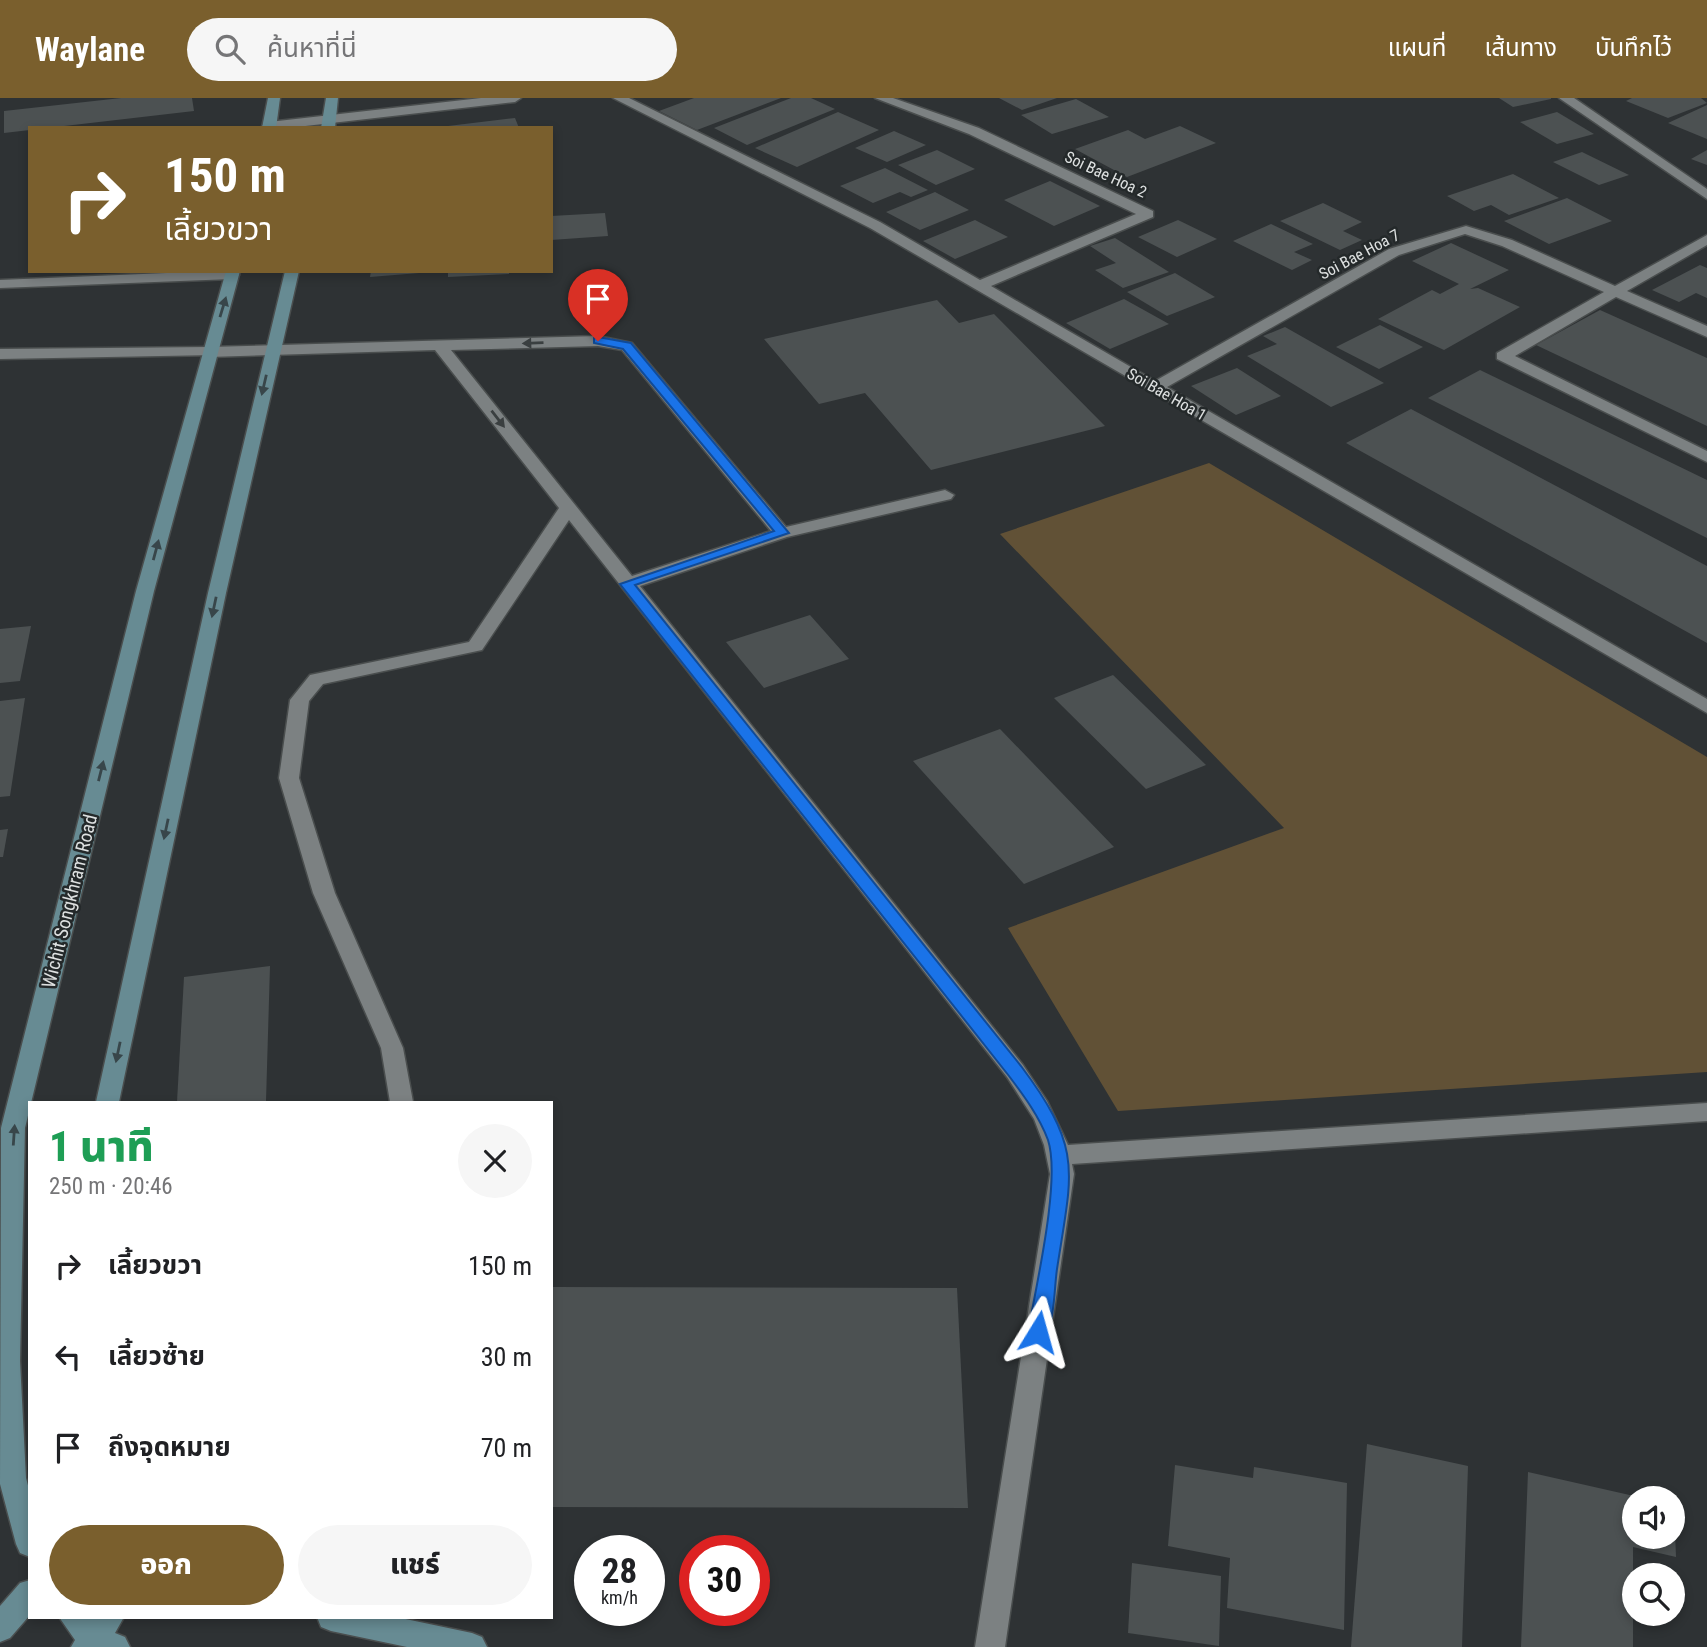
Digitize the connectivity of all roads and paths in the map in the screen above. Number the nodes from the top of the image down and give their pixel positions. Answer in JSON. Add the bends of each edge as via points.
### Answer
{"nodes":[{"id":1,"x":274,"y":98,"type":"edge"},
{"id":2,"x":332,"y":98,"type":"edge"},
{"id":3,"x":515,"y":98,"type":"edge"},
{"id":4,"x":619,"y":98,"type":"edge"},
{"id":5,"x":881,"y":98,"type":"edge"},
{"id":6,"x":1565,"y":98,"type":"edge"},
{"id":7,"x":329,"y":124,"type":"edge"},
{"id":8,"x":269,"y":126,"type":"edge"},
{"id":9,"x":289,"y":126,"type":"edge"},
{"id":10,"x":1707,"y":195,"type":"edge"},
{"id":11,"x":1707,"y":239,"type":"edge"},
{"id":12,"x":233,"y":273,"type":"edge"},
{"id":13,"x":291,"y":273,"type":"edge"},
{"id":14,"x":0,"y":284,"type":"edge"},
{"id":15,"x":981,"y":285,"type":"junction"},
{"id":16,"x":1612,"y":292,"type":"junction"},
{"id":17,"x":1707,"y":332,"type":"edge"},
{"id":18,"x":440,"y":346,"type":"junction"},
{"id":19,"x":272,"y":350,"type":"junction"},
{"id":20,"x":209,"y":352,"type":"junction"},
{"id":21,"x":0,"y":354,"type":"edge"},
{"id":22,"x":1156,"y":387,"type":"junction"},
{"id":23,"x":1707,"y":457,"type":"edge"},
{"id":24,"x":945,"y":495,"type":"dead end"},
{"id":25,"x":568,"y":508,"type":"junction"},
{"id":26,"x":782,"y":533,"type":"junction"},
{"id":27,"x":627,"y":584,"type":"junction"},
{"id":28,"x":1707,"y":707,"type":"edge"},
{"id":29,"x":107,"y":1101,"type":"edge"},
{"id":30,"x":402,"y":1101,"type":"edge"},
{"id":31,"x":1707,"y":1112,"type":"edge"},
{"id":32,"x":1060,"y":1155,"type":"junction"},
{"id":33,"x":4,"y":1361,"type":"edge"},
{"id":34,"x":28,"y":1537,"type":"edge"},
{"id":35,"x":28,"y":1595,"type":"edge"},
{"id":36,"x":75,"y":1619,"type":"edge"},
{"id":37,"x":340,"y":1619,"type":"edge"},
{"id":38,"x":0,"y":1628,"type":"edge"},
{"id":39,"x":101,"y":1637,"type":"edge"},
{"id":40,"x":472,"y":1647,"type":"edge"},
{"id":41,"x":990,"y":1647,"type":"edge"}],
"edges":[{"from":1,"to":8,"type":"main road"},
{"from":2,"to":7,"type":"main road"},
{"from":3,"to":7,"type":"street"},
{"from":4,"to":15,"type":"street","name":"Soi Bae Hoa 1","via":[[875,225]]},
{"from":5,"to":15,"type":"street","name":"Soi Bae Hoa 2","via":[[974,131],[1148,214]]},
{"from":6,"to":10,"type":"street"},
{"from":7,"to":9,"type":"street"},
{"from":11,"to":16,"type":"street"},
{"from":12,"to":14,"type":"street"},
{"from":20,"to":12,"type":"main road","name":"Wichit Songkhram Road","one_way":true},
{"from":13,"to":19,"type":"main road"},
{"from":15,"to":22,"type":"street","name":"Soi Bae Hoa 1"},
{"from":16,"to":17,"type":"street","name":"Soi Bae Hoa 7"},
{"from":16,"to":22,"type":"street","name":"Soi Bae Hoa 7","via":[[1507,243],[1466,230],[1394,252]]},
{"from":16,"to":23,"type":"street","via":[[1503,356]]},
{"from":18,"to":19,"type":"street"},
{"from":18,"to":25,"type":"street","one_way":true},
{"from":26,"to":18,"type":"street","one_way":true,"via":[[627,346],[598,341]]},
{"from":19,"to":20,"type":"street"},
{"from":19,"to":29,"type":"main road","one_way":true},
{"from":20,"to":21,"type":"street"},
{"from":33,"to":20,"type":"main road","name":"Wichit Songkhram Road","one_way":true,"via":[[13,1128],[145,590]]},
{"from":22,"to":28,"type":"street","name":"Soi Bae Hoa 1"},
{"from":24,"to":26,"type":"street"},
{"from":25,"to":27,"type":"street"},
{"from":25,"to":30,"type":"street","via":[[475,646],[317,680],[300,701],[289,778],[324,893],[392,1048]]},
{"from":26,"to":27,"type":"street"},
{"from":27,"to":32,"type":"street","via":[[1015,1071],[1042,1108]]},
{"from":31,"to":32,"type":"street"},
{"from":32,"to":41,"type":"street","via":[[1062,1174]]},
{"from":33,"to":34,"type":"main road","name":"Wichit Songkhram Road","via":[[12,1478]]},
{"from":35,"to":38,"type":"main road"},
{"from":36,"to":39,"type":"main road"},
{"from":37,"to":40,"type":"main road"}]}
